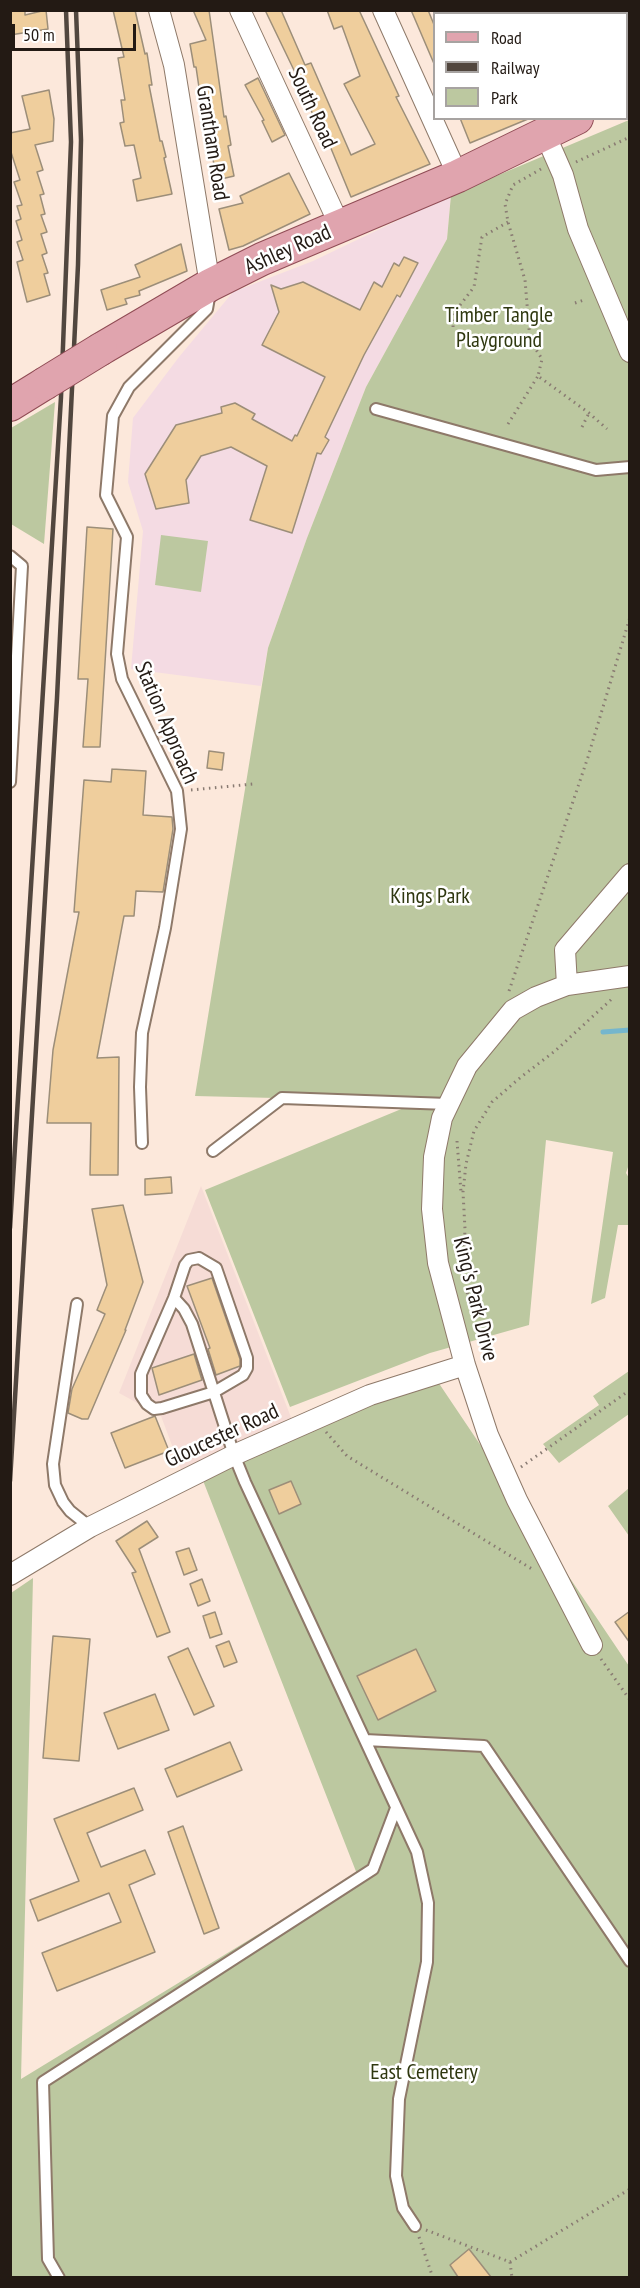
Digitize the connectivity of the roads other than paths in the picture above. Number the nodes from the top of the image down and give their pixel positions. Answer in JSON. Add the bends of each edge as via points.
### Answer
{"nodes":[{"id":1,"x":159,"y":10,"type":"edge"},
{"id":2,"x":240,"y":10,"type":"edge"},
{"id":3,"x":382,"y":10,"type":"edge"},
{"id":4,"x":576,"y":120,"type":"edge"},
{"id":5,"x":554,"y":154,"type":"junction"},
{"id":6,"x":458,"y":176,"type":"junction"},
{"id":7,"x":340,"y":226,"type":"junction"},
{"id":8,"x":210,"y":285,"type":"junction"},
{"id":9,"x":630,"y":352,"type":"edge"},
{"id":10,"x":10,"y":405,"type":"edge"},
{"id":11,"x":376,"y":409,"type":"dead end"},
{"id":12,"x":630,"y":467,"type":"edge"},
{"id":13,"x":10,"y":556,"type":"edge"},
{"id":14,"x":21,"y":589,"type":"junction"},
{"id":15,"x":10,"y":594,"type":"edge"},
{"id":16,"x":14,"y":647,"type":"edge"},
{"id":17,"x":13,"y":703,"type":"edge"},
{"id":18,"x":10,"y":782,"type":"edge"},
{"id":19,"x":630,"y":874,"type":"edge"},
{"id":20,"x":630,"y":976,"type":"edge"},
{"id":21,"x":567,"y":984,"type":"junction"},
{"id":22,"x":448,"y":1104,"type":"junction"},
{"id":23,"x":142,"y":1143,"type":"dead end"},
{"id":24,"x":213,"y":1151,"type":"dead end"},
{"id":25,"x":174,"y":1298,"type":"junction"},
{"id":26,"x":77,"y":1304,"type":"dead end"},
{"id":27,"x":465,"y":1365,"type":"junction"},
{"id":28,"x":214,"y":1392,"type":"junction"},
{"id":29,"x":234,"y":1455,"type":"junction"},
{"id":30,"x":90,"y":1527,"type":"junction"},
{"id":31,"x":17,"y":1571,"type":"edge"},
{"id":32,"x":592,"y":1645,"type":"road end"},
{"id":33,"x":365,"y":1740,"type":"junction"},
{"id":34,"x":396,"y":1808,"type":"junction"},
{"id":35,"x":630,"y":1961,"type":"edge"},
{"id":36,"x":415,"y":2226,"type":"road end"},
{"id":37,"x":59,"y":2277,"type":"edge"}],
"edges":[{"from":1,"to":8,"type":"street","name":"Grantham Road","via":[[174,65]]},
{"from":2,"to":7,"type":"street","name":"South Road"},
{"from":3,"to":6,"type":"street"},
{"from":4,"to":5,"type":"main road","name":"Ashley Road"},
{"from":5,"to":6,"type":"main road","name":"Ashley Road"},
{"from":5,"to":9,"type":"street","via":[[578,229]]},
{"from":6,"to":7,"type":"main road","name":"Ashley Road"},
{"from":7,"to":8,"type":"main road","name":"Ashley Road"},
{"from":8,"to":10,"type":"main road","name":"Ashley Road","bridge":true},
{"from":8,"to":23,"type":"lane","name":"Station Approach","via":[[207,309],[129,387],[113,416],[106,495],[127,537],[117,654],[122,679],[177,791],[181,829],[142,1033]]},
{"from":11,"to":12,"type":"lane","via":[[596,471]]},
{"from":13,"to":14,"type":"lane","via":[[22,566]]},
{"from":14,"to":15,"type":"lane"},
{"from":14,"to":16,"type":"lane"},
{"from":16,"to":17,"type":"lane"},
{"from":17,"to":18,"type":"lane"},
{"from":19,"to":21,"type":"street","via":[[566,950]]},
{"from":20,"to":21,"type":"street","name":"King's Park Drive"},
{"from":21,"to":22,"type":"street","name":"King's Park Drive","via":[[513,1010],[467,1066]]},
{"from":22,"to":24,"type":"lane","via":[[282,1098]]},
{"from":22,"to":27,"type":"street","name":"King's Park Drive","via":[[434,1157],[432,1209],[438,1263]]},
{"from":25,"to":28,"type":"lane","via":[[192,1324]]},
{"from":25,"to":28,"type":"lane","via":[[141,1374],[141,1395],[154,1409]]},
{"from":25,"to":28,"type":"lane","via":[[189,1260],[199,1258],[216,1268],[247,1368],[243,1375]]},
{"from":26,"to":30,"type":"lane","via":[[53,1464],[63,1502]]},
{"from":27,"to":29,"type":"street","name":"Gloucester Road","via":[[370,1395]]},
{"from":27,"to":32,"type":"street","name":"King's Park Drive","via":[[488,1435],[507,1477]]},
{"from":28,"to":29,"type":"lane"},
{"from":29,"to":30,"type":"street","name":"Gloucester Road"},
{"from":29,"to":33,"type":"lane"},
{"from":30,"to":31,"type":"street","name":"Gloucester Road"},
{"from":33,"to":34,"type":"lane"},
{"from":33,"to":35,"type":"lane","via":[[484,1746]]},
{"from":34,"to":36,"type":"lane","via":[[417,1852],[428,1903],[427,1962],[399,2099],[396,2176],[403,2208]]},
{"from":34,"to":37,"type":"lane","via":[[374,1869],[43,2082],[48,2259]]}]}
